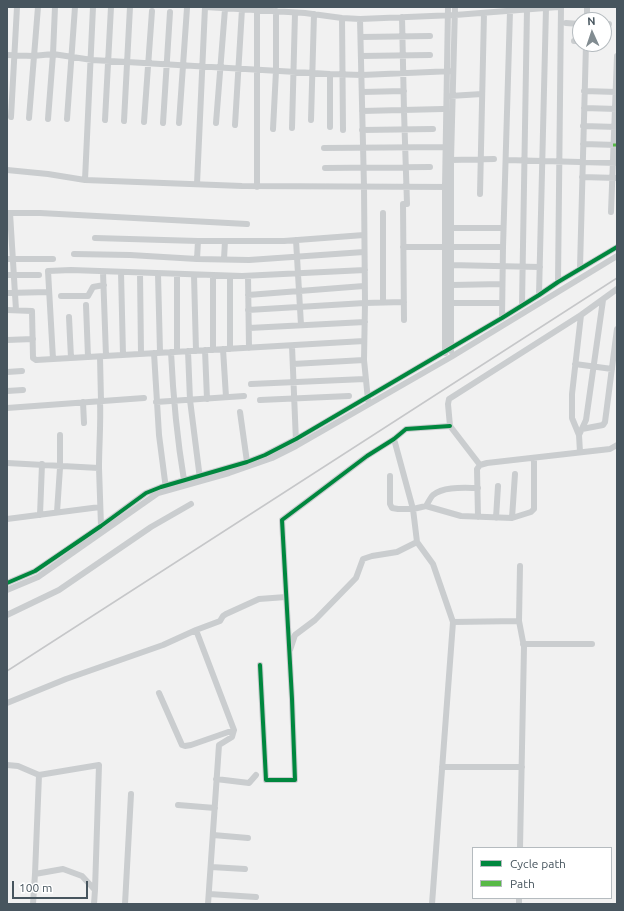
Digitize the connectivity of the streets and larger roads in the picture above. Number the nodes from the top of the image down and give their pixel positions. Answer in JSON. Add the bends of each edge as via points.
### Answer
{"nodes":[{"id":1,"x":17,"y":7,"type":"edge"},
{"id":2,"x":38,"y":7,"type":"edge"},
{"id":3,"x":55,"y":7,"type":"edge"},
{"id":4,"x":75,"y":7,"type":"edge"},
{"id":5,"x":93,"y":7,"type":"edge"},
{"id":6,"x":111,"y":7,"type":"edge"},
{"id":7,"x":130,"y":7,"type":"edge"},
{"id":8,"x":205,"y":7,"type":"edge"},
{"id":9,"x":448,"y":7,"type":"edge"},
{"id":10,"x":455,"y":7,"type":"edge"},
{"id":11,"x":559,"y":7,"type":"edge"},
{"id":12,"x":187,"y":8,"type":"edge"},
{"id":13,"x":546,"y":8,"type":"edge"},
{"id":14,"x":225,"y":9,"type":"junction"},
{"id":15,"x":242,"y":9,"type":"junction"},
{"id":16,"x":257,"y":9,"type":"edge"},
{"id":17,"x":502,"y":9,"type":"edge"},
{"id":18,"x":305,"y":10,"type":"edge"},
{"id":19,"x":527,"y":10,"type":"junction"},
{"id":20,"x":152,"y":11,"type":"dead end"},
{"id":21,"x":510,"y":11,"type":"junction"},
{"id":22,"x":170,"y":12,"type":"dead end"},
{"id":23,"x":276,"y":12,"type":"junction"},
{"id":24,"x":295,"y":13,"type":"junction"},
{"id":25,"x":484,"y":13,"type":"junction"},
{"id":26,"x":314,"y":14,"type":"junction"},
{"id":27,"x":448,"y":15,"type":"junction"},
{"id":28,"x":455,"y":15,"type":"junction"},
{"id":29,"x":402,"y":17,"type":"junction"},
{"id":30,"x":342,"y":18,"type":"junction"},
{"id":31,"x":360,"y":19,"type":"junction"},
{"id":32,"x":566,"y":23,"type":"dead end"},
{"id":33,"x":572,"y":23,"type":"edge"},
{"id":34,"x":403,"y":36,"type":"junction"},
{"id":35,"x":430,"y":36,"type":"dead end"},
{"id":36,"x":361,"y":37,"type":"junction"},
{"id":37,"x":586,"y":52,"type":"edge"},
{"id":38,"x":53,"y":54,"type":"junction"},
{"id":39,"x":7,"y":55,"type":"edge"},
{"id":40,"x":15,"y":55,"type":"junction"},
{"id":41,"x":404,"y":55,"type":"junction"},
{"id":42,"x":430,"y":55,"type":"dead end"},
{"id":43,"x":33,"y":56,"type":"junction"},
{"id":44,"x":361,"y":56,"type":"junction"},
{"id":45,"x":617,"y":56,"type":"edge"},
{"id":46,"x":72,"y":57,"type":"junction"},
{"id":47,"x":92,"y":60,"type":"junction"},
{"id":48,"x":108,"y":61,"type":"junction"},
{"id":49,"x":127,"y":62,"type":"junction"},
{"id":50,"x":148,"y":64,"type":"junction"},
{"id":51,"x":166,"y":65,"type":"junction"},
{"id":52,"x":183,"y":66,"type":"junction"},
{"id":53,"x":202,"y":67,"type":"junction"},
{"id":54,"x":220,"y":68,"type":"junction"},
{"id":55,"x":238,"y":69,"type":"junction"},
{"id":56,"x":256,"y":71,"type":"junction"},
{"id":57,"x":276,"y":71,"type":"junction"},
{"id":58,"x":450,"y":71,"type":"junction"},
{"id":59,"x":294,"y":72,"type":"junction"},
{"id":60,"x":617,"y":72,"type":"edge"},
{"id":61,"x":312,"y":73,"type":"junction"},
{"id":62,"x":403,"y":73,"type":"junction"},
{"id":63,"x":330,"y":74,"type":"junction"},
{"id":64,"x":342,"y":74,"type":"junction"},
{"id":65,"x":362,"y":75,"type":"junction"},
{"id":66,"x":404,"y":91,"type":"junction"},
{"id":67,"x":584,"y":91,"type":"junction"},
{"id":68,"x":362,"y":92,"type":"junction"},
{"id":69,"x":616,"y":92,"type":"edge"},
{"id":70,"x":482,"y":94,"type":"junction"},
{"id":71,"x":449,"y":96,"type":"junction"},
{"id":72,"x":584,"y":108,"type":"junction"},
{"id":73,"x":443,"y":109,"type":"dead end"},
{"id":74,"x":616,"y":109,"type":"edge"},
{"id":75,"x":404,"y":110,"type":"junction"},
{"id":76,"x":362,"y":111,"type":"junction"},
{"id":77,"x":11,"y":117,"type":"dead end"},
{"id":78,"x":30,"y":118,"type":"dead end"},
{"id":79,"x":48,"y":119,"type":"dead end"},
{"id":80,"x":67,"y":119,"type":"dead end"},
{"id":81,"x":105,"y":120,"type":"dead end"},
{"id":82,"x":311,"y":120,"type":"dead end"},
{"id":83,"x":124,"y":121,"type":"dead end"},
{"id":84,"x":144,"y":122,"type":"dead end"},
{"id":85,"x":163,"y":123,"type":"dead end"},
{"id":86,"x":179,"y":123,"type":"dead end"},
{"id":87,"x":216,"y":123,"type":"dead end"},
{"id":88,"x":235,"y":125,"type":"dead end"},
{"id":89,"x":584,"y":126,"type":"junction"},
{"id":90,"x":330,"y":127,"type":"dead end"},
{"id":91,"x":616,"y":127,"type":"edge"},
{"id":92,"x":292,"y":128,"type":"dead end"},
{"id":93,"x":274,"y":129,"type":"dead end"},
{"id":94,"x":405,"y":129,"type":"junction"},
{"id":95,"x":434,"y":129,"type":"dead end"},
{"id":96,"x":343,"y":130,"type":"dead end"},
{"id":97,"x":362,"y":130,"type":"junction"},
{"id":98,"x":583,"y":144,"type":"junction"},
{"id":99,"x":615,"y":145,"type":"edge"},
{"id":100,"x":449,"y":147,"type":"junction"},
{"id":101,"x":324,"y":148,"type":"dead end"},
{"id":102,"x":363,"y":148,"type":"junction"},
{"id":103,"x":405,"y":148,"type":"junction"},
{"id":104,"x":494,"y":159,"type":"dead end"},
{"id":105,"x":451,"y":160,"type":"junction"},
{"id":106,"x":480,"y":160,"type":"junction"},
{"id":107,"x":506,"y":160,"type":"junction"},
{"id":108,"x":525,"y":160,"type":"junction"},
{"id":109,"x":543,"y":161,"type":"junction"},
{"id":110,"x":559,"y":161,"type":"junction"},
{"id":111,"x":582,"y":162,"type":"junction"},
{"id":112,"x":615,"y":163,"type":"edge"},
{"id":113,"x":364,"y":167,"type":"junction"},
{"id":114,"x":405,"y":167,"type":"junction"},
{"id":115,"x":430,"y":167,"type":"dead end"},
{"id":116,"x":325,"y":168,"type":"dead end"},
{"id":117,"x":7,"y":170,"type":"edge"},
{"id":118,"x":582,"y":177,"type":"junction"},
{"id":119,"x":614,"y":178,"type":"edge"},
{"id":120,"x":85,"y":180,"type":"junction"},
{"id":121,"x":197,"y":184,"type":"junction"},
{"id":122,"x":257,"y":186,"type":"junction"},
{"id":123,"x":364,"y":187,"type":"junction"},
{"id":124,"x":406,"y":187,"type":"junction"},
{"id":125,"x":448,"y":187,"type":"junction"},
{"id":126,"x":480,"y":194,"type":"dead end"},
{"id":127,"x":611,"y":212,"type":"dead end"},
{"id":128,"x":9,"y":213,"type":"edge"},
{"id":129,"x":383,"y":213,"type":"dead end"},
{"id":130,"x":247,"y":224,"type":"dead end"},
{"id":131,"x":449,"y":228,"type":"junction"},
{"id":132,"x":503,"y":228,"type":"junction"},
{"id":133,"x":364,"y":235,"type":"junction"},
{"id":134,"x":94,"y":238,"type":"dead end"},
{"id":135,"x":296,"y":240,"type":"junction"},
{"id":136,"x":198,"y":241,"type":"junction"},
{"id":137,"x":225,"y":241,"type":"junction"},
{"id":138,"x":10,"y":242,"type":"edge"},
{"id":139,"x":449,"y":246,"type":"junction"},
{"id":140,"x":403,"y":247,"type":"junction"},
{"id":141,"x":503,"y":247,"type":"junction"},
{"id":142,"x":617,"y":247,"type":"edge"},
{"id":143,"x":364,"y":252,"type":"junction"},
{"id":144,"x":74,"y":254,"type":"dead end"},
{"id":145,"x":297,"y":256,"type":"junction"},
{"id":146,"x":617,"y":256,"type":"edge"},
{"id":147,"x":10,"y":259,"type":"edge"},
{"id":148,"x":53,"y":259,"type":"dead end"},
{"id":149,"x":197,"y":259,"type":"junction"},
{"id":150,"x":224,"y":259,"type":"junction"},
{"id":151,"x":449,"y":265,"type":"junction"},
{"id":152,"x":502,"y":266,"type":"junction"},
{"id":153,"x":523,"y":266,"type":"junction"},
{"id":154,"x":540,"y":266,"type":"junction"},
{"id":155,"x":580,"y":268,"type":"junction"},
{"id":156,"x":365,"y":270,"type":"junction"},
{"id":157,"x":103,"y":272,"type":"junction"},
{"id":158,"x":121,"y":272,"type":"junction"},
{"id":159,"x":140,"y":273,"type":"junction"},
{"id":160,"x":158,"y":274,"type":"junction"},
{"id":161,"x":177,"y":274,"type":"junction"},
{"id":162,"x":299,"y":274,"type":"junction"},
{"id":163,"x":7,"y":275,"type":"edge"},
{"id":164,"x":14,"y":275,"type":"junction"},
{"id":165,"x":39,"y":275,"type":"dead end"},
{"id":166,"x":194,"y":275,"type":"junction"},
{"id":167,"x":213,"y":275,"type":"junction"},
{"id":168,"x":230,"y":276,"type":"junction"},
{"id":169,"x":248,"y":276,"type":"junction"},
{"id":170,"x":558,"y":282,"type":"junction"},
{"id":171,"x":502,"y":284,"type":"junction"},
{"id":172,"x":104,"y":285,"type":"junction"},
{"id":173,"x":452,"y":285,"type":"junction"},
{"id":174,"x":364,"y":286,"type":"junction"},
{"id":175,"x":617,"y":289,"type":"edge"},
{"id":176,"x":49,"y":292,"type":"junction"},
{"id":177,"x":300,"y":292,"type":"junction"},
{"id":178,"x":7,"y":293,"type":"edge"},
{"id":179,"x":15,"y":293,"type":"junction"},
{"id":180,"x":248,"y":295,"type":"junction"},
{"id":181,"x":539,"y":295,"type":"junction"},
{"id":182,"x":61,"y":296,"type":"dead end"},
{"id":183,"x":603,"y":300,"type":"junction"},
{"id":184,"x":383,"y":302,"type":"junction"},
{"id":185,"x":404,"y":302,"type":"junction"},
{"id":186,"x":365,"y":303,"type":"junction"},
{"id":187,"x":449,"y":303,"type":"junction"},
{"id":188,"x":502,"y":303,"type":"junction"},
{"id":189,"x":86,"y":305,"type":"dead end"},
{"id":190,"x":301,"y":306,"type":"junction"},
{"id":191,"x":522,"y":306,"type":"junction"},
{"id":192,"x":7,"y":310,"type":"edge"},
{"id":193,"x":16,"y":310,"type":"junction"},
{"id":194,"x":248,"y":310,"type":"junction"},
{"id":195,"x":581,"y":315,"type":"junction"},
{"id":196,"x":69,"y":317,"type":"dead end"},
{"id":197,"x":502,"y":318,"type":"junction"},
{"id":198,"x":404,"y":320,"type":"dead end"},
{"id":199,"x":364,"y":322,"type":"junction"},
{"id":200,"x":301,"y":325,"type":"junction"},
{"id":201,"x":249,"y":328,"type":"junction"},
{"id":202,"x":617,"y":329,"type":"edge"},
{"id":203,"x":33,"y":339,"type":"junction"},
{"id":204,"x":7,"y":340,"type":"edge"},
{"id":205,"x":364,"y":341,"type":"junction"},
{"id":206,"x":292,"y":346,"type":"junction"},
{"id":207,"x":249,"y":348,"type":"junction"},
{"id":208,"x":227,"y":349,"type":"junction"},
{"id":209,"x":205,"y":350,"type":"junction"},
{"id":210,"x":213,"y":350,"type":"junction"},
{"id":211,"x":448,"y":350,"type":"junction"},
{"id":212,"x":188,"y":351,"type":"junction"},
{"id":213,"x":196,"y":351,"type":"junction"},
{"id":214,"x":174,"y":352,"type":"junction"},
{"id":215,"x":157,"y":353,"type":"junction"},
{"id":216,"x":141,"y":354,"type":"junction"},
{"id":217,"x":123,"y":355,"type":"junction"},
{"id":218,"x":103,"y":356,"type":"junction"},
{"id":219,"x":88,"y":357,"type":"junction"},
{"id":220,"x":451,"y":357,"type":"junction"},
{"id":221,"x":71,"y":358,"type":"junction"},
{"id":222,"x":53,"y":359,"type":"junction"},
{"id":223,"x":364,"y":360,"type":"junction"},
{"id":224,"x":445,"y":360,"type":"junction"},
{"id":225,"x":293,"y":364,"type":"junction"},
{"id":226,"x":575,"y":364,"type":"junction"},
{"id":227,"x":593,"y":366,"type":"junction"},
{"id":228,"x":612,"y":369,"type":"junction"},
{"id":229,"x":22,"y":371,"type":"dead end"},
{"id":230,"x":7,"y":372,"type":"edge"},
{"id":231,"x":365,"y":379,"type":"junction"},
{"id":232,"x":294,"y":382,"type":"junction"},
{"id":233,"x":250,"y":384,"type":"dead end"},
{"id":234,"x":7,"y":390,"type":"edge"},
{"id":235,"x":23,"y":390,"type":"dead end"},
{"id":236,"x":244,"y":396,"type":"dead end"},
{"id":237,"x":349,"y":396,"type":"dead end"},
{"id":238,"x":226,"y":397,"type":"junction"},
{"id":239,"x":144,"y":398,"type":"dead end"},
{"id":240,"x":207,"y":399,"type":"junction"},
{"id":241,"x":295,"y":399,"type":"junction"},
{"id":242,"x":190,"y":400,"type":"junction"},
{"id":243,"x":260,"y":400,"type":"dead end"},
{"id":244,"x":101,"y":401,"type":"junction"},
{"id":245,"x":173,"y":401,"type":"junction"},
{"id":246,"x":368,"y":401,"type":"junction"},
{"id":247,"x":83,"y":402,"type":"junction"},
{"id":248,"x":156,"y":402,"type":"junction"},
{"id":249,"x":7,"y":408,"type":"edge"},
{"id":250,"x":240,"y":412,"type":"dead end"},
{"id":251,"x":84,"y":423,"type":"dead end"},
{"id":252,"x":450,"y":426,"type":"junction"},
{"id":253,"x":581,"y":432,"type":"junction"},
{"id":254,"x":60,"y":435,"type":"dead end"},
{"id":255,"x":394,"y":440,"type":"junction"},
{"id":256,"x":296,"y":442,"type":"junction"},
{"id":257,"x":617,"y":445,"type":"edge"},
{"id":258,"x":580,"y":452,"type":"junction"},
{"id":259,"x":534,"y":458,"type":"junction"},
{"id":260,"x":247,"y":462,"type":"junction"},
{"id":261,"x":7,"y":463,"type":"edge"},
{"id":262,"x":42,"y":464,"type":"junction"},
{"id":263,"x":480,"y":465,"type":"junction"},
{"id":264,"x":60,"y":466,"type":"junction"},
{"id":265,"x":99,"y":468,"type":"junction"},
{"id":266,"x":515,"y":474,"type":"dead end"},
{"id":267,"x":390,"y":476,"type":"dead end"},
{"id":268,"x":200,"y":479,"type":"junction"},
{"id":269,"x":184,"y":480,"type":"junction"},
{"id":270,"x":498,"y":486,"type":"dead end"},
{"id":271,"x":166,"y":488,"type":"junction"},
{"id":272,"x":478,"y":488,"type":"junction"},
{"id":273,"x":191,"y":504,"type":"dead end"},
{"id":274,"x":426,"y":506,"type":"junction"},
{"id":275,"x":100,"y":507,"type":"junction"},
{"id":276,"x":413,"y":509,"type":"junction"},
{"id":277,"x":57,"y":512,"type":"junction"},
{"id":278,"x":40,"y":515,"type":"junction"},
{"id":279,"x":478,"y":517,"type":"junction"},
{"id":280,"x":496,"y":518,"type":"junction"},
{"id":281,"x":512,"y":518,"type":"junction"},
{"id":282,"x":7,"y":519,"type":"edge"},
{"id":283,"x":101,"y":526,"type":"junction"},
{"id":284,"x":417,"y":542,"type":"junction"},
{"id":285,"x":520,"y":566,"type":"dead end"},
{"id":286,"x":7,"y":583,"type":"edge"},
{"id":287,"x":7,"y":590,"type":"edge"},
{"id":288,"x":286,"y":597,"type":"junction"},
{"id":289,"x":7,"y":615,"type":"edge"},
{"id":290,"x":519,"y":621,"type":"junction"},
{"id":291,"x":453,"y":622,"type":"junction"},
{"id":292,"x":196,"y":630,"type":"junction"},
{"id":293,"x":523,"y":644,"type":"junction"},
{"id":294,"x":592,"y":644,"type":"dead end"},
{"id":295,"x":289,"y":653,"type":"junction"},
{"id":296,"x":260,"y":665,"type":"dead end"},
{"id":297,"x":159,"y":693,"type":"dead end"},
{"id":298,"x":7,"y":703,"type":"edge"},
{"id":299,"x":234,"y":730,"type":"junction"},
{"id":300,"x":7,"y":765,"type":"edge"},
{"id":301,"x":442,"y":767,"type":"junction"},
{"id":302,"x":522,"y":768,"type":"junction"},
{"id":303,"x":39,"y":775,"type":"junction"},
{"id":304,"x":256,"y":775,"type":"dead end"},
{"id":305,"x":216,"y":779,"type":"junction"},
{"id":306,"x":131,"y":794,"type":"dead end"},
{"id":307,"x":178,"y":805,"type":"dead end"},
{"id":308,"x":214,"y":808,"type":"junction"},
{"id":309,"x":213,"y":835,"type":"junction"},
{"id":310,"x":248,"y":838,"type":"dead end"},
{"id":311,"x":520,"y":847,"type":"edge"},
{"id":312,"x":211,"y":867,"type":"junction"},
{"id":313,"x":245,"y":869,"type":"dead end"},
{"id":314,"x":35,"y":874,"type":"junction"},
{"id":315,"x":95,"y":890,"type":"junction"},
{"id":316,"x":209,"y":894,"type":"junction"},
{"id":317,"x":256,"y":897,"type":"dead end"},
{"id":318,"x":33,"y":904,"type":"edge"},
{"id":319,"x":94,"y":904,"type":"edge"},
{"id":320,"x":125,"y":904,"type":"edge"},
{"id":321,"x":208,"y":904,"type":"edge"},
{"id":322,"x":432,"y":904,"type":"edge"}],
"edges":[{"from":1,"to":40,"type":"street"},
{"from":2,"to":43,"type":"street"},
{"from":3,"to":38,"type":"street"},
{"from":4,"to":46,"type":"street"},
{"from":5,"to":47,"type":"street"},
{"from":6,"to":48,"type":"street"},
{"from":7,"to":49,"type":"street"},
{"from":8,"to":14,"type":"street"},
{"from":8,"to":53,"type":"street"},
{"from":9,"to":27,"type":"street"},
{"from":10,"to":28,"type":"street"},
{"from":11,"to":13,"type":"street"},
{"from":11,"to":110,"type":"street"},
{"from":12,"to":52,"type":"street"},
{"from":13,"to":19,"type":"street"},
{"from":13,"to":109,"type":"street"},
{"from":14,"to":15,"type":"street"},
{"from":14,"to":54,"type":"street"},
{"from":15,"to":16,"type":"street"},
{"from":15,"to":55,"type":"street"},
{"from":16,"to":23,"type":"street"},
{"from":16,"to":56,"type":"street"},
{"from":17,"to":21,"type":"street"},
{"from":17,"to":25,"type":"street"},
{"from":18,"to":24,"type":"street"},
{"from":18,"to":26,"type":"street"},
{"from":19,"to":21,"type":"street"},
{"from":19,"to":108,"type":"street"},
{"from":20,"to":50,"type":"street"},
{"from":21,"to":107,"type":"street"},
{"from":22,"to":51,"type":"street"},
{"from":23,"to":24,"type":"street"},
{"from":23,"to":57,"type":"street"},
{"from":24,"to":59,"type":"street"},
{"from":25,"to":28,"type":"street"},
{"from":25,"to":70,"type":"street"},
{"from":26,"to":30,"type":"street"},
{"from":26,"to":61,"type":"street"},
{"from":27,"to":28,"type":"street"},
{"from":27,"to":29,"type":"street"},
{"from":27,"to":58,"type":"street"},
{"from":28,"to":58,"type":"street"},
{"from":29,"to":31,"type":"street"},
{"from":29,"to":34,"type":"street"},
{"from":30,"to":31,"type":"street"},
{"from":30,"to":64,"type":"street"},
{"from":31,"to":36,"type":"street"},
{"from":32,"to":33,"type":"street"},
{"from":34,"to":35,"type":"street"},
{"from":34,"to":36,"type":"street"},
{"from":34,"to":41,"type":"street"},
{"from":36,"to":44,"type":"street"},
{"from":37,"to":67,"type":"street"},
{"from":38,"to":43,"type":"street"},
{"from":38,"to":46,"type":"street"},
{"from":38,"to":79,"type":"street"},
{"from":39,"to":40,"type":"street"},
{"from":40,"to":43,"type":"street"},
{"from":40,"to":77,"type":"street"},
{"from":41,"to":42,"type":"street"},
{"from":41,"to":44,"type":"street"},
{"from":41,"to":62,"type":"street"},
{"from":43,"to":78,"type":"street"},
{"from":44,"to":65,"type":"street"},
{"from":45,"to":60,"type":"street"},
{"from":46,"to":47,"type":"street"},
{"from":46,"to":80,"type":"street"},
{"from":47,"to":48,"type":"street"},
{"from":47,"to":120,"type":"street"},
{"from":48,"to":49,"type":"street"},
{"from":48,"to":81,"type":"street"},
{"from":49,"to":50,"type":"street"},
{"from":49,"to":83,"type":"street"},
{"from":50,"to":51,"type":"street"},
{"from":50,"to":84,"type":"street"},
{"from":51,"to":52,"type":"street"},
{"from":51,"to":85,"type":"street"},
{"from":52,"to":53,"type":"street"},
{"from":52,"to":86,"type":"street"},
{"from":53,"to":54,"type":"street"},
{"from":53,"to":121,"type":"street"},
{"from":54,"to":55,"type":"street"},
{"from":54,"to":87,"type":"street"},
{"from":55,"to":56,"type":"street"},
{"from":55,"to":88,"type":"street"},
{"from":56,"to":57,"type":"street"},
{"from":56,"to":122,"type":"street"},
{"from":57,"to":59,"type":"street"},
{"from":57,"to":93,"type":"street"},
{"from":58,"to":62,"type":"street"},
{"from":58,"to":71,"type":"street"},
{"from":59,"to":61,"type":"street"},
{"from":59,"to":92,"type":"street"},
{"from":60,"to":69,"type":"street"},
{"from":61,"to":63,"type":"street"},
{"from":61,"to":82,"type":"street"},
{"from":62,"to":65,"type":"street"},
{"from":62,"to":66,"type":"street"},
{"from":63,"to":64,"type":"street"},
{"from":63,"to":90,"type":"street"},
{"from":64,"to":65,"type":"street"},
{"from":64,"to":96,"type":"street"},
{"from":65,"to":68,"type":"street"},
{"from":66,"to":68,"type":"street"},
{"from":66,"to":75,"type":"street"},
{"from":67,"to":69,"type":"street"},
{"from":67,"to":72,"type":"street"},
{"from":68,"to":76,"type":"street"},
{"from":69,"to":74,"type":"street"},
{"from":70,"to":71,"type":"street"},
{"from":70,"to":106,"type":"street"},
{"from":71,"to":100,"type":"street"},
{"from":72,"to":74,"type":"street"},
{"from":72,"to":89,"type":"street"},
{"from":73,"to":75,"type":"street"},
{"from":74,"to":91,"type":"street"},
{"from":75,"to":76,"type":"street"},
{"from":75,"to":94,"type":"street"},
{"from":76,"to":97,"type":"street"},
{"from":89,"to":91,"type":"street"},
{"from":89,"to":98,"type":"street"},
{"from":91,"to":99,"type":"street"},
{"from":94,"to":95,"type":"street"},
{"from":94,"to":97,"type":"street"},
{"from":94,"to":103,"type":"street"},
{"from":97,"to":102,"type":"street"},
{"from":98,"to":99,"type":"street"},
{"from":98,"to":111,"type":"street"},
{"from":99,"to":112,"type":"street"},
{"from":100,"to":103,"type":"street"},
{"from":100,"to":105,"type":"street"},
{"from":100,"to":125,"type":"street"},
{"from":101,"to":102,"type":"street"},
{"from":102,"to":103,"type":"street"},
{"from":102,"to":113,"type":"street"},
{"from":103,"to":114,"type":"street"},
{"from":104,"to":106,"type":"street"},
{"from":105,"to":106,"type":"street"},
{"from":105,"to":125,"type":"street"},
{"from":106,"to":126,"type":"street"},
{"from":107,"to":108,"type":"street"},
{"from":107,"to":132,"type":"street"},
{"from":108,"to":109,"type":"street"},
{"from":108,"to":153,"type":"street"},
{"from":109,"to":110,"type":"street"},
{"from":109,"to":154,"type":"street"},
{"from":110,"to":111,"type":"street"},
{"from":110,"to":170,"type":"street"},
{"from":111,"to":112,"type":"street"},
{"from":111,"to":118,"type":"street"},
{"from":112,"to":119,"type":"street"},
{"from":113,"to":114,"type":"street"},
{"from":113,"to":116,"type":"street"},
{"from":113,"to":123,"type":"street"},
{"from":114,"to":115,"type":"street"},
{"from":114,"to":124,"type":"street"},
{"from":117,"to":120,"type":"street"},
{"from":118,"to":119,"type":"street"},
{"from":118,"to":155,"type":"street"},
{"from":119,"to":127,"type":"street"},
{"from":120,"to":121,"type":"street"},
{"from":121,"to":122,"type":"street"},
{"from":122,"to":123,"type":"street"},
{"from":123,"to":124,"type":"street"},
{"from":123,"to":133,"type":"street"},
{"from":124,"to":125,"type":"street"},
{"from":124,"to":140,"type":"street","via":[[407,204],[403,204]]},
{"from":125,"to":131,"type":"street"},
{"from":128,"to":130,"type":"street"},
{"from":128,"to":138,"type":"street"},
{"from":129,"to":184,"type":"street"},
{"from":131,"to":132,"type":"street"},
{"from":131,"to":139,"type":"street"},
{"from":132,"to":141,"type":"street"},
{"from":133,"to":135,"type":"street"},
{"from":133,"to":143,"type":"street"},
{"from":134,"to":136,"type":"street"},
{"from":135,"to":137,"type":"street"},
{"from":135,"to":145,"type":"street"},
{"from":136,"to":137,"type":"street"},
{"from":136,"to":149,"type":"street"},
{"from":137,"to":150,"type":"street"},
{"from":138,"to":147,"type":"street"},
{"from":139,"to":140,"type":"street"},
{"from":139,"to":141,"type":"street"},
{"from":139,"to":151,"type":"street"},
{"from":140,"to":185,"type":"street"},
{"from":141,"to":152,"type":"street"},
{"from":142,"to":155,"type":"street"},
{"from":143,"to":145,"type":"street"},
{"from":143,"to":156,"type":"street"},
{"from":144,"to":149,"type":"street"},
{"from":145,"to":150,"type":"street","via":[[249,260]]},
{"from":145,"to":162,"type":"street"},
{"from":146,"to":220,"type":"street"},
{"from":147,"to":148,"type":"street"},
{"from":147,"to":164,"type":"street"},
{"from":149,"to":150,"type":"street"},
{"from":151,"to":152,"type":"street"},
{"from":151,"to":173,"type":"street"},
{"from":151,"to":187,"type":"street"},
{"from":152,"to":153,"type":"street"},
{"from":152,"to":171,"type":"street"},
{"from":153,"to":154,"type":"street"},
{"from":153,"to":191,"type":"street"},
{"from":154,"to":181,"type":"street"},
{"from":155,"to":170,"type":"street"},
{"from":156,"to":162,"type":"street"},
{"from":156,"to":174,"type":"street"},
{"from":157,"to":158,"type":"street"},
{"from":157,"to":172,"type":"street"},
{"from":157,"to":176,"type":"street","via":[[48,271]]},
{"from":158,"to":159,"type":"street"},
{"from":158,"to":217,"type":"street"},
{"from":159,"to":160,"type":"street"},
{"from":159,"to":216,"type":"street"},
{"from":160,"to":161,"type":"street"},
{"from":160,"to":215,"type":"street"},
{"from":161,"to":166,"type":"street"},
{"from":161,"to":214,"type":"street"},
{"from":162,"to":169,"type":"street"},
{"from":162,"to":177,"type":"street"},
{"from":163,"to":164,"type":"street"},
{"from":164,"to":165,"type":"street"},
{"from":164,"to":179,"type":"street"},
{"from":166,"to":167,"type":"street"},
{"from":166,"to":213,"type":"street"},
{"from":167,"to":168,"type":"street"},
{"from":167,"to":210,"type":"street"},
{"from":168,"to":169,"type":"street"},
{"from":168,"to":208,"type":"street"},
{"from":169,"to":180,"type":"street"},
{"from":170,"to":181,"type":"street"},
{"from":171,"to":173,"type":"street"},
{"from":171,"to":188,"type":"street"},
{"from":172,"to":182,"type":"street","via":[[93,287],[88,296]]},
{"from":172,"to":218,"type":"street"},
{"from":173,"to":187,"type":"street"},
{"from":174,"to":177,"type":"street"},
{"from":174,"to":186,"type":"street"},
{"from":175,"to":183,"type":"street"},
{"from":176,"to":179,"type":"street"},
{"from":176,"to":222,"type":"street"},
{"from":177,"to":180,"type":"street"},
{"from":177,"to":190,"type":"street"},
{"from":178,"to":179,"type":"street"},
{"from":179,"to":193,"type":"street"},
{"from":180,"to":194,"type":"street"},
{"from":181,"to":191,"type":"street"},
{"from":183,"to":195,"type":"street"},
{"from":183,"to":227,"type":"street"},
{"from":184,"to":185,"type":"street"},
{"from":184,"to":186,"type":"street"},
{"from":185,"to":198,"type":"street"},
{"from":186,"to":190,"type":"street"},
{"from":186,"to":199,"type":"street"},
{"from":187,"to":188,"type":"street"},
{"from":187,"to":211,"type":"street"},
{"from":188,"to":197,"type":"street"},
{"from":189,"to":219,"type":"street"},
{"from":190,"to":194,"type":"street"},
{"from":190,"to":200,"type":"street"},
{"from":191,"to":197,"type":"street"},
{"from":192,"to":193,"type":"street"},
{"from":193,"to":203,"type":"street","via":[[32,311]]},
{"from":194,"to":201,"type":"street"},
{"from":195,"to":226,"type":"street"},
{"from":195,"to":252,"type":"street","via":[[449,399]]},
{"from":196,"to":221,"type":"street"},
{"from":197,"to":211,"type":"street"},
{"from":199,"to":200,"type":"street"},
{"from":199,"to":205,"type":"street"},
{"from":200,"to":201,"type":"street"},
{"from":201,"to":207,"type":"street"},
{"from":202,"to":228,"type":"street"},
{"from":203,"to":204,"type":"street"},
{"from":203,"to":222,"type":"street","via":[[34,360]]},
{"from":205,"to":206,"type":"street"},
{"from":205,"to":223,"type":"street"},
{"from":206,"to":207,"type":"street"},
{"from":206,"to":225,"type":"street"},
{"from":207,"to":208,"type":"street"},
{"from":208,"to":210,"type":"street"},
{"from":208,"to":238,"type":"street"},
{"from":209,"to":210,"type":"street"},
{"from":209,"to":213,"type":"street"},
{"from":209,"to":240,"type":"street"},
{"from":211,"to":220,"type":"street"},
{"from":211,"to":224,"type":"street"},
{"from":211,"to":246,"type":"street"},
{"from":212,"to":213,"type":"street"},
{"from":212,"to":214,"type":"street"},
{"from":212,"to":242,"type":"street"},
{"from":214,"to":215,"type":"street"},
{"from":214,"to":245,"type":"street"},
{"from":215,"to":216,"type":"street"},
{"from":215,"to":248,"type":"street"},
{"from":216,"to":217,"type":"street"},
{"from":217,"to":218,"type":"street"},
{"from":218,"to":219,"type":"street"},
{"from":218,"to":244,"type":"street"},
{"from":219,"to":221,"type":"street"},
{"from":220,"to":224,"type":"street"},
{"from":221,"to":222,"type":"street"},
{"from":223,"to":225,"type":"street"},
{"from":223,"to":231,"type":"street"},
{"from":224,"to":246,"type":"street"},
{"from":225,"to":232,"type":"street"},
{"from":226,"to":227,"type":"street"},
{"from":226,"to":253,"type":"street","via":[[572,418]]},
{"from":227,"to":228,"type":"street"},
{"from":227,"to":253,"type":"street","via":[[586,420]]},
{"from":228,"to":253,"type":"street","via":[[605,422]]},
{"from":229,"to":230,"type":"street"},
{"from":231,"to":232,"type":"street"},
{"from":231,"to":246,"type":"street"},
{"from":232,"to":233,"type":"street"},
{"from":232,"to":241,"type":"street"},
{"from":234,"to":235,"type":"street"},
{"from":236,"to":238,"type":"street"},
{"from":237,"to":241,"type":"street"},
{"from":238,"to":240,"type":"street"},
{"from":239,"to":244,"type":"street"},
{"from":240,"to":242,"type":"street"},
{"from":241,"to":243,"type":"street"},
{"from":241,"to":256,"type":"street"},
{"from":242,"to":245,"type":"street"},
{"from":242,"to":268,"type":"street"},
{"from":244,"to":247,"type":"street"},
{"from":244,"to":265,"type":"street"},
{"from":245,"to":248,"type":"street"},
{"from":245,"to":269,"type":"street"},
{"from":246,"to":256,"type":"street"},
{"from":247,"to":249,"type":"street"},
{"from":247,"to":251,"type":"street"},
{"from":248,"to":271,"type":"street"},
{"from":250,"to":260,"type":"street"},
{"from":252,"to":255,"type":"street","via":[[406,429]]},
{"from":252,"to":263,"type":"street"},
{"from":253,"to":258,"type":"street"},
{"from":254,"to":264,"type":"street"},
{"from":255,"to":276,"type":"street"},
{"from":255,"to":288,"type":"street","via":[[367,456],[282,520]]},
{"from":256,"to":260,"type":"street"},
{"from":256,"to":268,"type":"street","via":[[272,458]]},
{"from":257,"to":258,"type":"street","via":[[610,449]]},
{"from":258,"to":259,"type":"street"},
{"from":259,"to":263,"type":"street"},
{"from":259,"to":281,"type":"street","via":[[534,509]]},
{"from":260,"to":268,"type":"street"},
{"from":261,"to":262,"type":"street"},
{"from":262,"to":264,"type":"street"},
{"from":262,"to":278,"type":"street"},
{"from":263,"to":272,"type":"street","via":[[477,469]]},
{"from":264,"to":265,"type":"street"},
{"from":264,"to":277,"type":"street"},
{"from":265,"to":275,"type":"street"},
{"from":266,"to":281,"type":"street"},
{"from":267,"to":276,"type":"street","via":[[392,508]]},
{"from":268,"to":269,"type":"street"},
{"from":268,"to":271,"type":"street"},
{"from":269,"to":271,"type":"street"},
{"from":270,"to":280,"type":"street"},
{"from":271,"to":283,"type":"street","via":[[146,493]]},
{"from":271,"to":287,"type":"street","via":[[38,576]]},
{"from":272,"to":274,"type":"street","via":[[440,491]]},
{"from":272,"to":279,"type":"street"},
{"from":273,"to":289,"type":"street","via":[[151,527],[59,590]]},
{"from":274,"to":276,"type":"street"},
{"from":274,"to":279,"type":"street","via":[[461,516]]},
{"from":275,"to":277,"type":"street"},
{"from":275,"to":283,"type":"street"},
{"from":276,"to":284,"type":"street"},
{"from":277,"to":278,"type":"street"},
{"from":278,"to":282,"type":"street"},
{"from":279,"to":280,"type":"street"},
{"from":280,"to":281,"type":"street"},
{"from":283,"to":286,"type":"street","via":[[35,571]]},
{"from":284,"to":291,"type":"street","via":[[433,564]]},
{"from":284,"to":295,"type":"street","via":[[397,552],[363,559],[356,578],[315,620],[295,635]]},
{"from":285,"to":290,"type":"street"},
{"from":288,"to":292,"type":"street","via":[[260,599],[226,614],[220,621]]},
{"from":288,"to":295,"type":"street"},
{"from":290,"to":291,"type":"street"},
{"from":290,"to":293,"type":"street"},
{"from":291,"to":301,"type":"street"},
{"from":292,"to":298,"type":"street","via":[[163,645]]},
{"from":292,"to":299,"type":"street"},
{"from":293,"to":294,"type":"street"},
{"from":293,"to":302,"type":"street"},
{"from":295,"to":296,"type":"street","via":[[295,780],[266,780]]},
{"from":297,"to":299,"type":"street","via":[[185,746]]},
{"from":299,"to":305,"type":"street","via":[[232,737],[219,745]]},
{"from":300,"to":303,"type":"street","via":[[18,766]]},
{"from":301,"to":302,"type":"street"},
{"from":301,"to":322,"type":"street"},
{"from":302,"to":311,"type":"street"},
{"from":303,"to":314,"type":"street"},
{"from":303,"to":315,"type":"street","via":[[99,765]]},
{"from":304,"to":305,"type":"street","via":[[249,783]]},
{"from":305,"to":308,"type":"street"},
{"from":306,"to":320,"type":"street"},
{"from":307,"to":308,"type":"street"},
{"from":308,"to":309,"type":"street"},
{"from":309,"to":310,"type":"street"},
{"from":309,"to":312,"type":"street"},
{"from":312,"to":313,"type":"street"},
{"from":312,"to":316,"type":"street"},
{"from":314,"to":315,"type":"street","via":[[63,869],[82,876]]},
{"from":314,"to":318,"type":"street"},
{"from":315,"to":319,"type":"street"},
{"from":316,"to":317,"type":"street"},
{"from":316,"to":321,"type":"street"}]}
